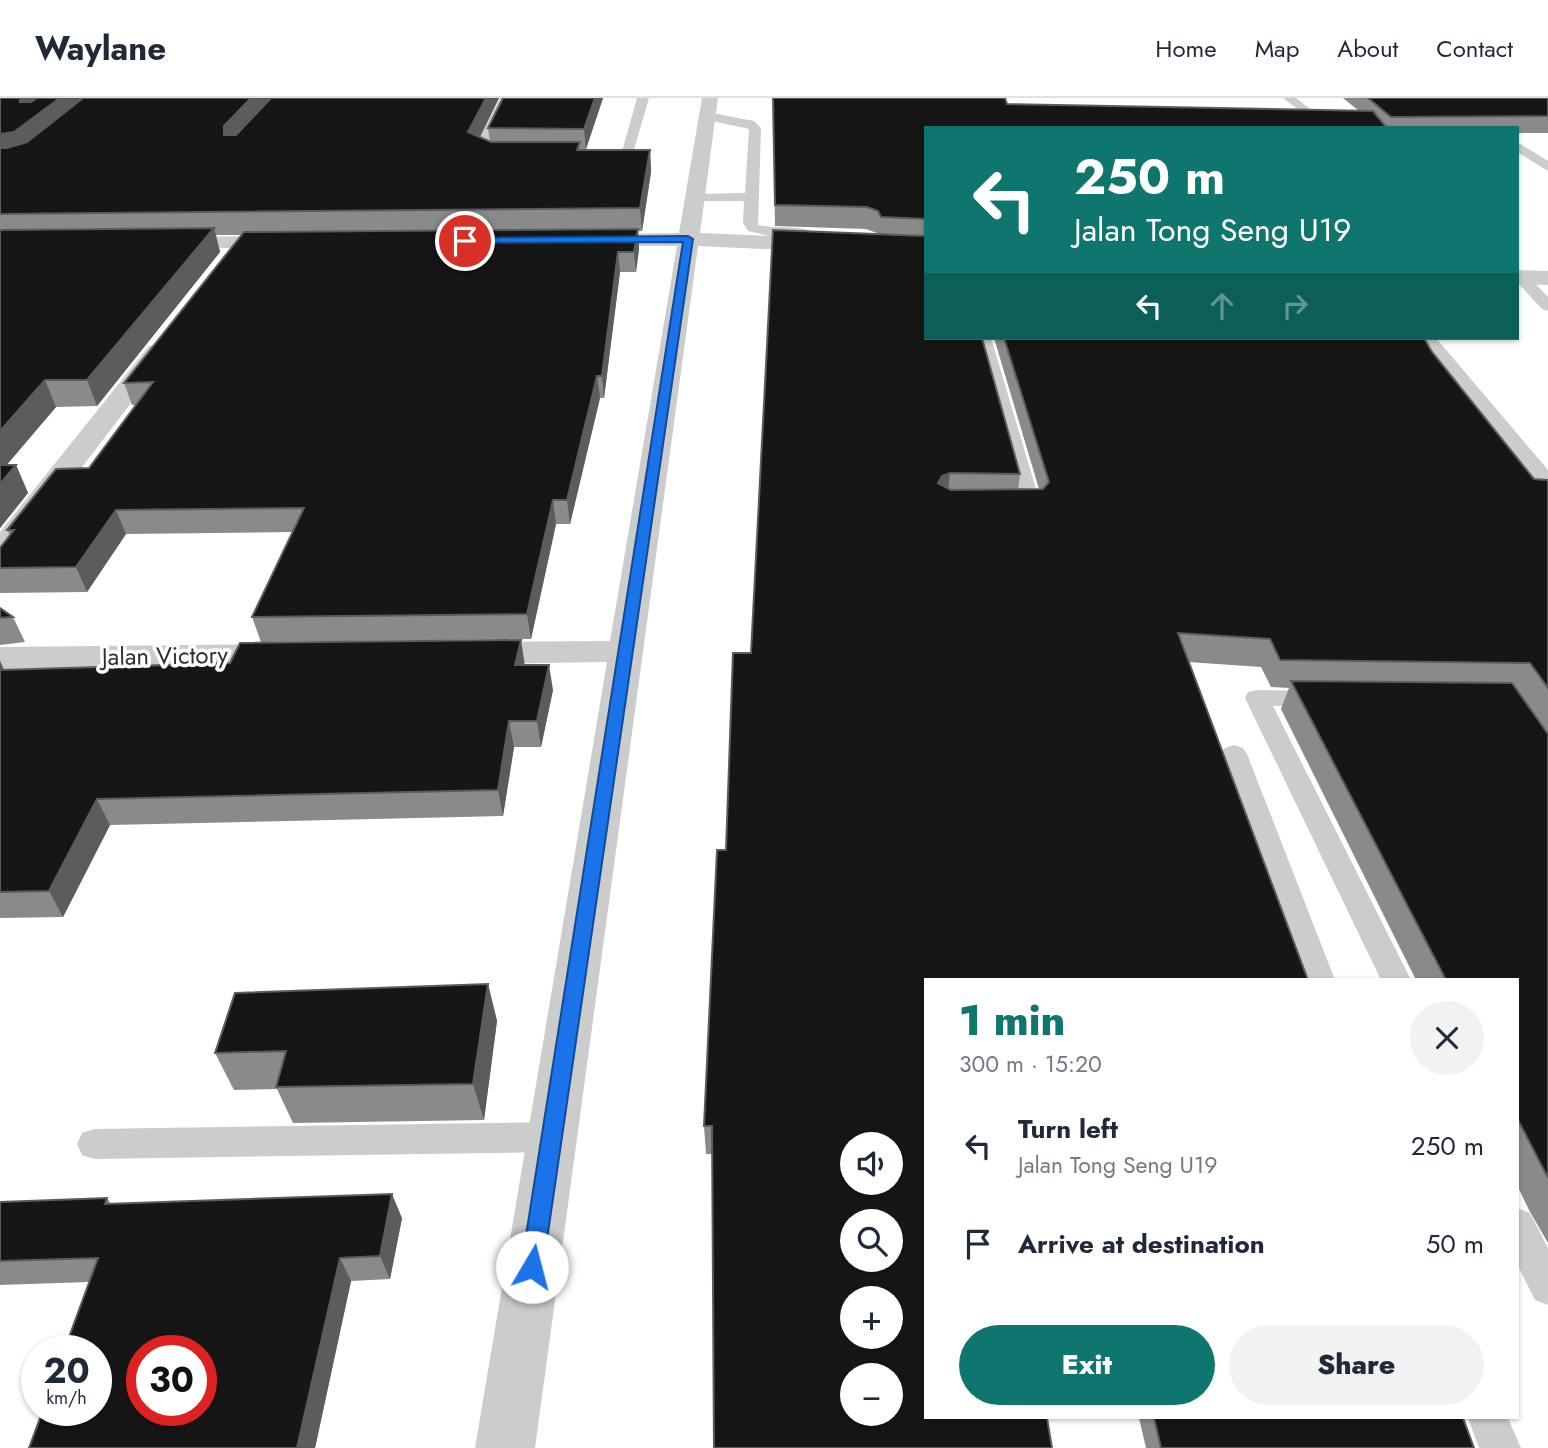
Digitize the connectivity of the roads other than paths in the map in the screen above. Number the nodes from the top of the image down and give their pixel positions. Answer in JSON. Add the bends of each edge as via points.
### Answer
{"nodes":[{"id":1,"x":506,"y":98,"type":"edge"},
{"id":2,"x":643,"y":98,"type":"edge"},
{"id":3,"x":1289,"y":98,"type":"edge"},
{"id":4,"x":709,"y":107,"type":"edge"},
{"id":5,"x":1304,"y":110,"type":"edge"},
{"id":6,"x":1519,"y":147,"type":"edge"},
{"id":7,"x":518,"y":156,"type":"edge"},
{"id":8,"x":582,"y":156,"type":"edge"},
{"id":9,"x":1548,"y":167,"type":"edge"},
{"id":10,"x":751,"y":197,"type":"junction"},
{"id":11,"x":695,"y":198,"type":"junction"},
{"id":12,"x":688,"y":239,"type":"junction"},
{"id":13,"x":563,"y":240,"type":"edge"},
{"id":14,"x":312,"y":242,"type":"edge"},
{"id":15,"x":242,"y":243,"type":"junction"},
{"id":16,"x":148,"y":244,"type":"edge"},
{"id":17,"x":874,"y":247,"type":"junction"},
{"id":18,"x":924,"y":250,"type":"edge"},
{"id":19,"x":225,"y":264,"type":"edge"},
{"id":20,"x":1519,"y":277,"type":"edge"},
{"id":21,"x":1548,"y":278,"type":"edge"},
{"id":22,"x":1548,"y":306,"type":"edge"},
{"id":23,"x":175,"y":328,"type":"edge"},
{"id":24,"x":984,"y":340,"type":"edge"},
{"id":25,"x":1429,"y":340,"type":"edge"},
{"id":26,"x":1548,"y":483,"type":"edge"},
{"id":27,"x":996,"y":508,"type":"edge"},
{"id":28,"x":0,"y":553,"type":"edge"},
{"id":29,"x":625,"y":651,"type":"junction"},
{"id":30,"x":444,"y":653,"type":"edge"},
{"id":31,"x":319,"y":654,"type":"edge"},
{"id":32,"x":0,"y":658,"type":"edge"},
{"id":33,"x":1340,"y":699,"type":"edge"},
{"id":34,"x":1234,"y":754,"type":"dead end"},
{"id":35,"x":1320,"y":978,"type":"edge"},
{"id":36,"x":1395,"y":978,"type":"edge"},
{"id":37,"x":551,"y":1137,"type":"junction"},
{"id":38,"x":94,"y":1144,"type":"dead end"},
{"id":39,"x":1519,"y":1229,"type":"edge"},
{"id":40,"x":1548,"y":1287,"type":"edge"},
{"id":41,"x":1488,"y":1419,"type":"edge"},
{"id":42,"x":505,"y":1448,"type":"edge"},
{"id":43,"x":1500,"y":1448,"type":"edge"}],
"edges":[{"from":1,"to":7,"type":"lane","via":[[479,149],[485,155]]},
{"from":2,"to":8,"type":"lane","via":[[629,150],[619,155]]},
{"from":3,"to":5,"type":"lane"},
{"from":4,"to":10,"type":"lane","via":[[754,126]]},
{"from":4,"to":11,"type":"street"},
{"from":6,"to":9,"type":"lane"},
{"from":10,"to":11,"type":"lane"},
{"from":10,"to":17,"type":"lane","via":[[750,223],[761,231],[865,235]]},
{"from":11,"to":12,"type":"street"},
{"from":12,"to":13,"type":"street"},
{"from":12,"to":17,"type":"street"},
{"from":12,"to":29,"type":"street"},
{"from":14,"to":15,"type":"street"},
{"from":15,"to":16,"type":"street"},
{"from":15,"to":19,"type":"street"},
{"from":17,"to":18,"type":"street"},
{"from":20,"to":21,"type":"street"},
{"from":20,"to":22,"type":"lane"},
{"from":23,"to":28,"type":"street"},
{"from":24,"to":27,"type":"lane","via":[[1032,509]]},
{"from":25,"to":26,"type":"lane"},
{"from":29,"to":30,"type":"street"},
{"from":29,"to":37,"type":"street"},
{"from":31,"to":32,"type":"street","name":"Jalan Victory"},
{"from":33,"to":36,"type":"lane","via":[[1257,698]]},
{"from":34,"to":35,"type":"lane"},
{"from":37,"to":38,"type":"lane"},
{"from":37,"to":42,"type":"street"},
{"from":39,"to":40,"type":"lane"},
{"from":41,"to":43,"type":"lane"}]}
